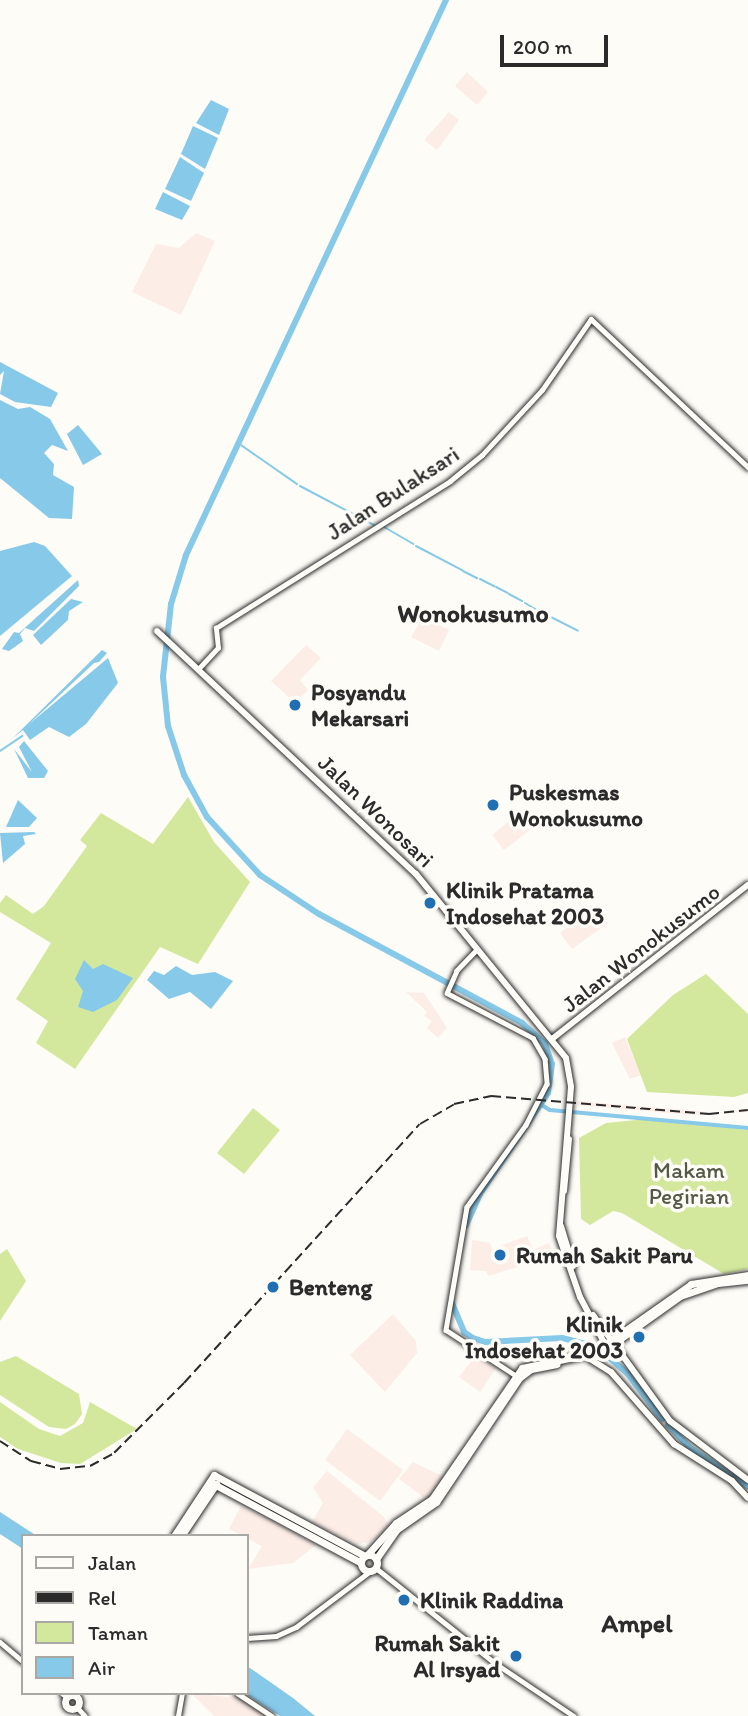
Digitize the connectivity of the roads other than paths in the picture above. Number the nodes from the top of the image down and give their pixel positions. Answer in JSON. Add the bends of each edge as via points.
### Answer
{"nodes":[{"id":1,"x":748,"y":467,"type":"edge"},
{"id":2,"x":160,"y":633,"type":"dead end"},
{"id":3,"x":200,"y":667,"type":"junction"},
{"id":4,"x":748,"y":885,"type":"edge"},
{"id":5,"x":476,"y":951,"type":"junction"},
{"id":6,"x":553,"y":1037,"type":"junction"},
{"id":7,"x":748,"y":1275,"type":"edge"},
{"id":8,"x":748,"y":1280,"type":"edge"},
{"id":9,"x":605,"y":1348,"type":"junction"},
{"id":10,"x":590,"y":1359,"type":"junction"},
{"id":11,"x":515,"y":1375,"type":"junction"},
{"id":12,"x":670,"y":1421,"type":"junction"},
{"id":13,"x":661,"y":1430,"type":"junction"},
{"id":14,"x":748,"y":1479,"type":"edge"},
{"id":15,"x":215,"y":1480,"type":"junction"},
{"id":16,"x":748,"y":1497,"type":"edge"},
{"id":17,"x":175,"y":1534,"type":"edge"},
{"id":18,"x":182,"y":1534,"type":"edge"},
{"id":19,"x":341,"y":1543,"type":"junction"},
{"id":20,"x":337,"y":1551,"type":"junction"},
{"id":21,"x":364,"y":1558,"type":"junction"},
{"id":22,"x":376,"y":1559,"type":"junction"},
{"id":23,"x":372,"y":1570,"type":"junction"},
{"id":24,"x":248,"y":1638,"type":"edge"},
{"id":25,"x":0,"y":1642,"type":"edge"},
{"id":26,"x":21,"y":1659,"type":"edge"},
{"id":27,"x":72,"y":1695,"type":"edge"},
{"id":28,"x":182,"y":1695,"type":"edge"},
{"id":29,"x":240,"y":1695,"type":"edge"},
{"id":30,"x":77,"y":1707,"type":"junction"},
{"id":31,"x":68,"y":1708,"type":"junction"},
{"id":32,"x":63,"y":1716,"type":"edge"},
{"id":33,"x":86,"y":1716,"type":"edge"},
{"id":34,"x":178,"y":1716,"type":"edge"},
{"id":35,"x":272,"y":1716,"type":"edge"},
{"id":36,"x":574,"y":1716,"type":"edge"}],
"edges":[{"from":1,"to":3,"type":"street","name":"Jalan Bulaksari","via":[[590,320],[542,390],[482,455],[444,485],[216,628],[218,648]]},
{"from":2,"to":3,"type":"main road","name":"Jalan Wonosari"},
{"from":3,"to":5,"type":"main road","name":"Jalan Wonosari","via":[[416,874]]},
{"from":4,"to":6,"type":"main road","name":"Jalan Wonokusumo"},
{"from":5,"to":6,"type":"main road","name":"Jalan Wonosari"},
{"from":5,"to":11,"type":"street","via":[[448,991],[533,1038],[545,1059],[547,1084],[535,1111],[467,1207],[446,1329]]},
{"from":6,"to":9,"type":"main road","name":"Jalan Wonosari","via":[[570,1057],[573,1076],[564,1172],[564,1240]]},
{"from":7,"to":9,"type":"highway","via":[[691,1284]]},
{"from":8,"to":9,"type":"highway","via":[[718,1283],[680,1296]]},
{"from":9,"to":10,"type":"highway"},
{"from":9,"to":11,"type":"highway","via":[[535,1362]]},
{"from":9,"to":12,"type":"main road"},
{"from":10,"to":13,"type":"main road","via":[[611,1372]]},
{"from":10,"to":22,"type":"highway","via":[[525,1372],[436,1502],[396,1530]]},
{"from":11,"to":21,"type":"highway","via":[[432,1499],[396,1523]]},
{"from":12,"to":13,"type":"street"},
{"from":12,"to":14,"type":"main road"},
{"from":13,"to":16,"type":"main road"},
{"from":15,"to":17,"type":"highway"},
{"from":15,"to":18,"type":"highway"},
{"from":15,"to":19,"type":"highway"},
{"from":15,"to":20,"type":"highway"},
{"from":19,"to":20,"type":"highway"},
{"from":19,"to":21,"type":"highway"},
{"from":20,"to":21,"type":"highway"},
{"from":21,"to":22,"type":"highway"},
{"from":21,"to":23,"type":"highway"},
{"from":22,"to":23,"type":"highway"},
{"from":23,"to":24,"type":"street","via":[[296,1627],[280,1635]]},
{"from":23,"to":36,"type":"street"},
{"from":25,"to":26,"type":"street"},
{"from":27,"to":30,"type":"highway"},
{"from":27,"to":31,"type":"highway"},
{"from":28,"to":34,"type":"street"},
{"from":29,"to":35,"type":"street"},
{"from":30,"to":31,"type":"highway"},
{"from":30,"to":33,"type":"street"},
{"from":31,"to":32,"type":"highway"}]}
